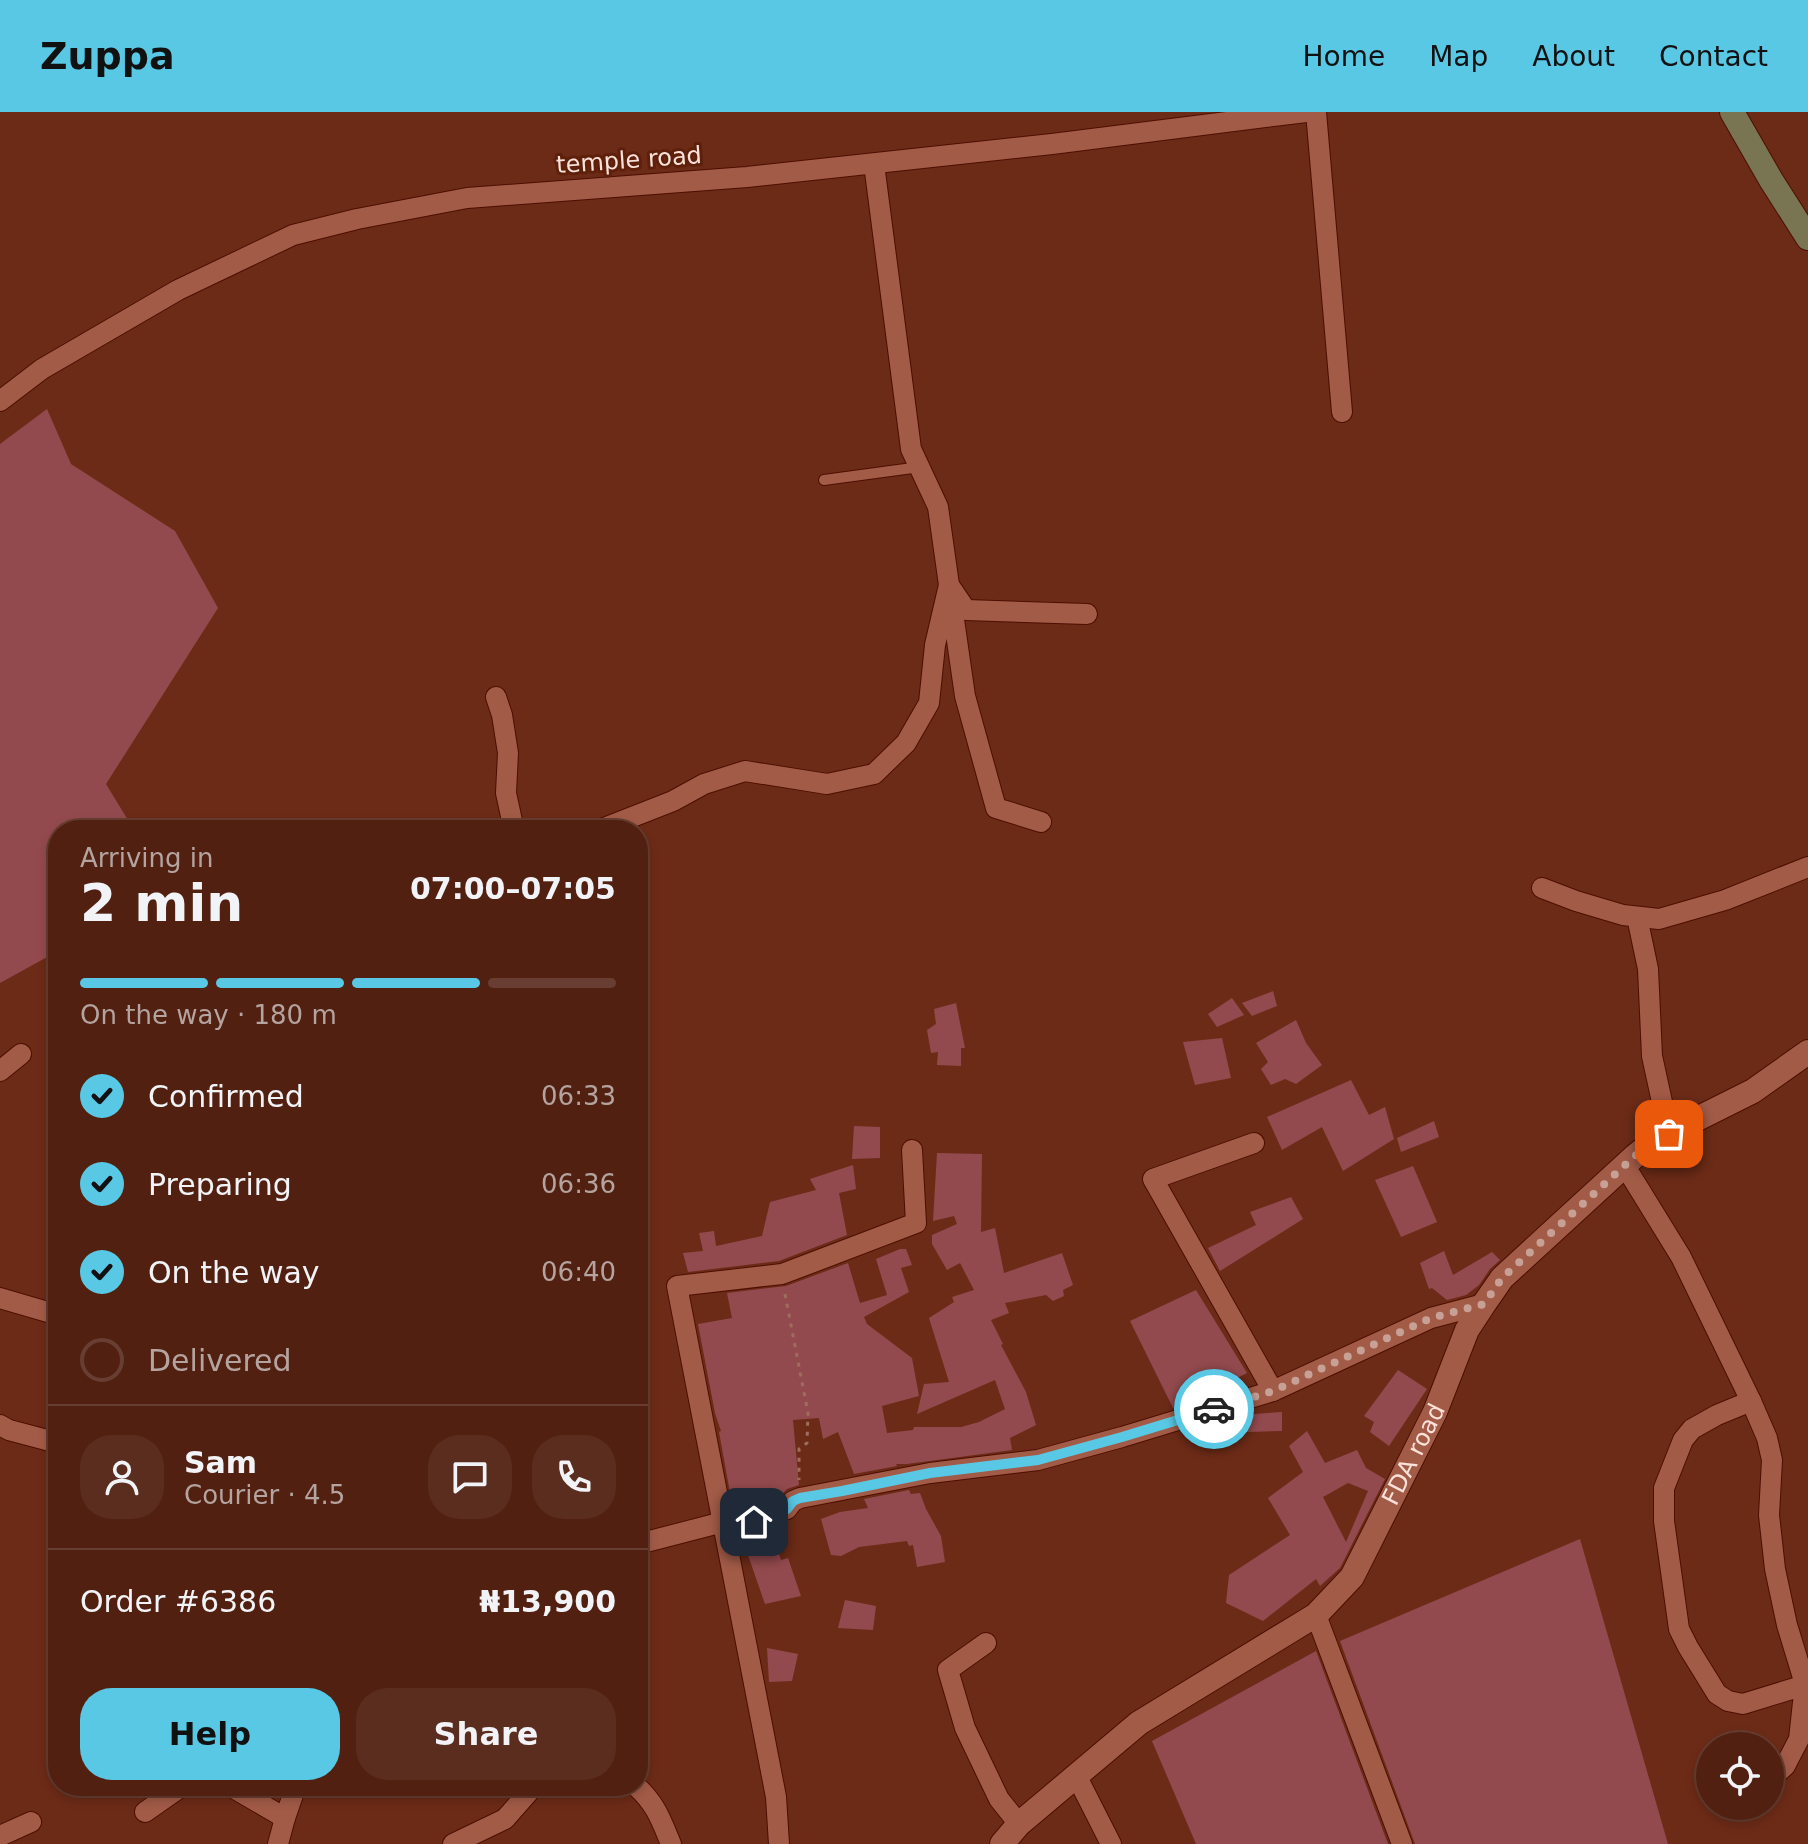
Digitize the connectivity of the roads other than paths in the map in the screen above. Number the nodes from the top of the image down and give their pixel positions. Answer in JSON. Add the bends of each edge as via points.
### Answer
{"nodes":[{"id":1,"x":1306,"y":112,"type":"edge"},
{"id":2,"x":1316,"y":112,"type":"edge"},
{"id":3,"x":1732,"y":112,"type":"edge"},
{"id":4,"x":874,"y":164,"type":"junction"},
{"id":5,"x":1808,"y":238,"type":"edge"},
{"id":6,"x":0,"y":401,"type":"edge"},
{"id":7,"x":1342,"y":412,"type":"dead end"},
{"id":8,"x":920,"y":467,"type":"junction"},
{"id":9,"x":824,"y":480,"type":"dead end"},
{"id":10,"x":949,"y":585,"type":"junction"},
{"id":11,"x":1087,"y":614,"type":"dead end"},
{"id":12,"x":496,"y":697,"type":"dead end"},
{"id":13,"x":512,"y":820,"type":"edge"},
{"id":14,"x":625,"y":820,"type":"edge"},
{"id":15,"x":1041,"y":822,"type":"dead end"},
{"id":16,"x":1808,"y":867,"type":"edge"},
{"id":17,"x":1542,"y":888,"type":"dead end"},
{"id":18,"x":1637,"y":917,"type":"junction"},
{"id":19,"x":1808,"y":1052,"type":"edge"},
{"id":20,"x":21,"y":1054,"type":"dead end"},
{"id":21,"x":0,"y":1071,"type":"edge"},
{"id":22,"x":1669,"y":1134,"type":"junction"},
{"id":23,"x":1254,"y":1143,"type":"dead end"},
{"id":24,"x":912,"y":1150,"type":"dead end"},
{"id":25,"x":1625,"y":1166,"type":"junction"},
{"id":26,"x":0,"y":1298,"type":"edge"},
{"id":27,"x":1484,"y":1304,"type":"junction"},
{"id":28,"x":48,"y":1312,"type":"edge"},
{"id":29,"x":1273,"y":1391,"type":"junction"},
{"id":30,"x":1751,"y":1401,"type":"junction"},
{"id":31,"x":0,"y":1425,"type":"edge"},
{"id":32,"x":48,"y":1441,"type":"edge"},
{"id":33,"x":723,"y":1522,"type":"junction"},
{"id":34,"x":648,"y":1541,"type":"edge"},
{"id":35,"x":1316,"y":1615,"type":"junction"},
{"id":36,"x":986,"y":1643,"type":"dead end"},
{"id":37,"x":1807,"y":1684,"type":"edge"},
{"id":38,"x":1784,"y":1767,"type":"edge"},
{"id":39,"x":1076,"y":1775,"type":"junction"},
{"id":40,"x":168,"y":1796,"type":"edge"},
{"id":41,"x":247,"y":1796,"type":"edge"},
{"id":42,"x":293,"y":1796,"type":"edge"},
{"id":43,"x":525,"y":1796,"type":"edge"},
{"id":44,"x":648,"y":1796,"type":"edge"},
{"id":45,"x":145,"y":1812,"type":"dead end"},
{"id":46,"x":285,"y":1818,"type":"junction"},
{"id":47,"x":31,"y":1822,"type":"dead end"},
{"id":48,"x":1019,"y":1824,"type":"junction"},
{"id":49,"x":0,"y":1836,"type":"edge"},
{"id":50,"x":278,"y":1844,"type":"edge"},
{"id":51,"x":453,"y":1844,"type":"edge"},
{"id":52,"x":671,"y":1844,"type":"edge"},
{"id":53,"x":779,"y":1844,"type":"edge"},
{"id":54,"x":1002,"y":1844,"type":"edge"},
{"id":55,"x":1111,"y":1844,"type":"edge"},
{"id":56,"x":1402,"y":1844,"type":"edge"}],
"edges":[{"from":1,"to":4,"type":"street","name":"temple road"},
{"from":2,"to":7,"type":"street"},
{"from":3,"to":5,"type":"main road"},
{"from":4,"to":6,"type":"street","name":"temple road","via":[[467,198],[293,235],[178,290],[42,369]]},
{"from":4,"to":8,"type":"street","via":[[911,449]]},
{"from":8,"to":9,"type":"lane"},
{"from":8,"to":10,"type":"street","via":[[938,507]]},
{"from":10,"to":11,"type":"street","via":[[966,610]]},
{"from":10,"to":14,"type":"street","via":[[929,703],[906,743],[874,774],[827,784],[745,771]]},
{"from":10,"to":15,"type":"street","via":[[965,696],[996,808]]},
{"from":12,"to":13,"type":"street","via":[[508,753],[506,793]]},
{"from":16,"to":18,"type":"street","via":[[1725,900],[1659,919]]},
{"from":17,"to":18,"type":"street"},
{"from":18,"to":22,"type":"street","via":[[1648,969],[1652,1056]]},
{"from":19,"to":22,"type":"street","name":"FDA road","via":[[1753,1091]]},
{"from":20,"to":21,"type":"street"},
{"from":22,"to":25,"type":"street","name":"FDA road"},
{"from":23,"to":29,"type":"street","via":[[1153,1179]]},
{"from":24,"to":33,"type":"street","via":[[916,1223],[782,1274],[677,1286]]},
{"from":25,"to":27,"type":"street","name":"FDA road","via":[[1502,1278]]},
{"from":25,"to":30,"type":"street","via":[[1681,1257]]},
{"from":26,"to":28,"type":"street"},
{"from":27,"to":29,"type":"street","via":[[1431,1318]]},
{"from":27,"to":35,"type":"street","name":"FDA road","via":[[1352,1577]]},
{"from":29,"to":33,"type":"street","via":[[1038,1460],[930,1473],[800,1498],[754,1522]]},
{"from":30,"to":37,"type":"street","via":[[1772,1460],[1769,1515],[1775,1569]]},
{"from":30,"to":37,"type":"street","via":[[1692,1429],[1664,1488],[1679,1629],[1717,1694],[1728,1701],[1743,1704]]},
{"from":31,"to":32,"type":"street"},
{"from":33,"to":34,"type":"street"},
{"from":33,"to":53,"type":"street","via":[[776,1797]]},
{"from":35,"to":39,"type":"street","name":"FDA road","via":[[1139,1723]]},
{"from":35,"to":56,"type":"street"},
{"from":36,"to":48,"type":"street","via":[[948,1670],[965,1728],[999,1799]]},
{"from":37,"to":38,"type":"street","via":[[1799,1739]]},
{"from":39,"to":48,"type":"street","name":"FDA road"},
{"from":39,"to":55,"type":"street"},
{"from":40,"to":45,"type":"street"},
{"from":41,"to":46,"type":"street"},
{"from":42,"to":46,"type":"street"},
{"from":43,"to":51,"type":"street","via":[[505,1819]]},
{"from":44,"to":52,"type":"street"},
{"from":46,"to":50,"type":"street"},
{"from":47,"to":49,"type":"street"},
{"from":48,"to":54,"type":"street","name":"FDA road"}]}
